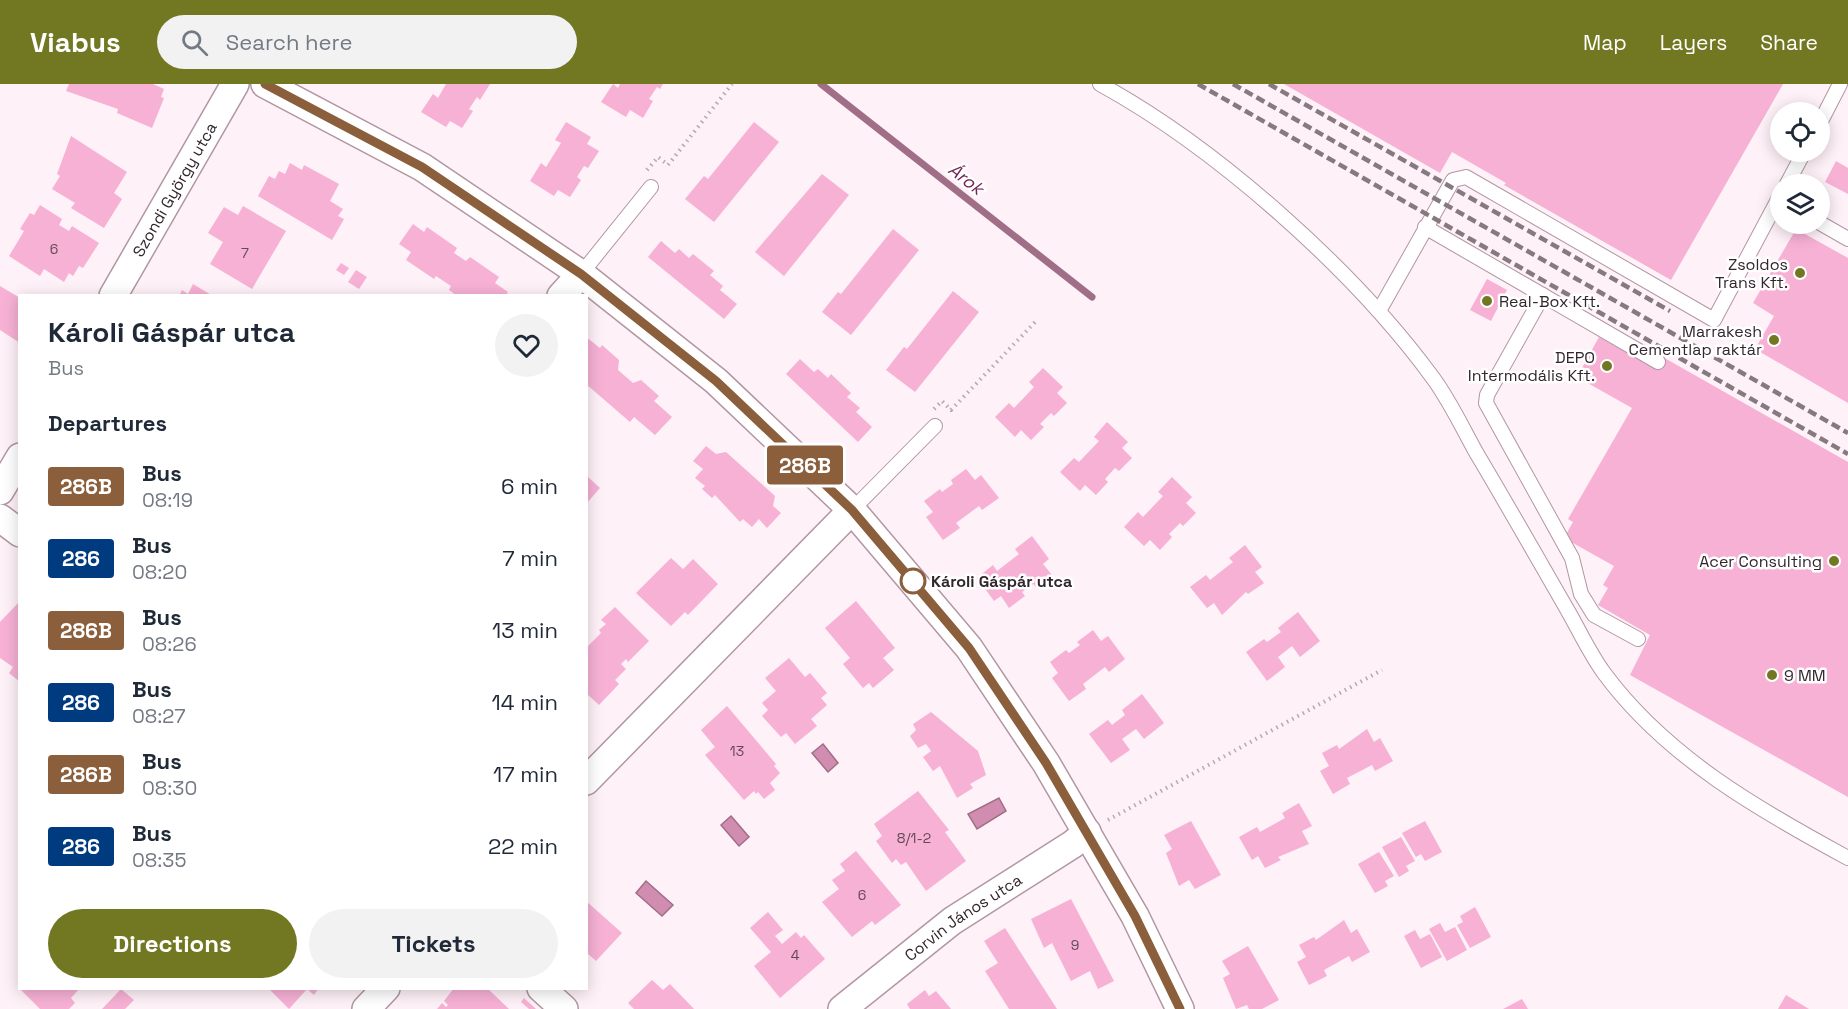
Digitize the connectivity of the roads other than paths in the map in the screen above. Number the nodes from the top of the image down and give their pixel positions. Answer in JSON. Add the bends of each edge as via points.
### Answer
{"nodes":[{"id":1,"x":235,"y":84,"type":"edge"},
{"id":2,"x":265,"y":84,"type":"edge"},
{"id":3,"x":1100,"y":84,"type":"edge"},
{"id":4,"x":1840,"y":84,"type":"edge"},
{"id":5,"x":1830,"y":104,"type":"edge"},
{"id":6,"x":651,"y":187,"type":"dead end"},
{"id":7,"x":1770,"y":217,"type":"edge"},
{"id":8,"x":1425,"y":227,"type":"junction"},
{"id":9,"x":1830,"y":229,"type":"edge"},
{"id":10,"x":1848,"y":239,"type":"edge"},
{"id":11,"x":581,"y":274,"type":"junction"},
{"id":12,"x":114,"y":294,"type":"edge"},
{"id":13,"x":563,"y":294,"type":"edge"},
{"id":14,"x":1543,"y":295,"type":"junction"},
{"id":15,"x":1379,"y":312,"type":"junction"},
{"id":16,"x":1658,"y":362,"type":"dead end"},
{"id":17,"x":935,"y":426,"type":"dead end"},
{"id":18,"x":18,"y":460,"type":"edge"},
{"id":19,"x":0,"y":491,"type":"edge"},
{"id":20,"x":852,"y":510,"type":"junction"},
{"id":21,"x":0,"y":518,"type":"edge"},
{"id":22,"x":18,"y":532,"type":"edge"},
{"id":23,"x":1638,"y":639,"type":"dead end"},
{"id":24,"x":588,"y":779,"type":"edge"},
{"id":25,"x":1087,"y":832,"type":"junction"},
{"id":26,"x":1848,"y":858,"type":"edge"},
{"id":27,"x":384,"y":990,"type":"edge"},
{"id":28,"x":543,"y":990,"type":"edge"},
{"id":29,"x":366,"y":1009,"type":"edge"},
{"id":30,"x":564,"y":1009,"type":"edge"},
{"id":31,"x":842,"y":1009,"type":"edge"},
{"id":32,"x":1180,"y":1009,"type":"edge"}],
"edges":[{"from":1,"to":12,"type":"street","name":"Szondi György utca"},
{"from":2,"to":11,"type":"street","via":[[422,167]]},
{"from":3,"to":15,"type":"lane","via":[[1179,133],[1269,206]]},
{"from":4,"to":5,"type":"lane"},
{"from":6,"to":11,"type":"lane"},
{"from":7,"to":8,"type":"lane","via":[[1714,321],[1466,177],[1453,180]]},
{"from":8,"to":14,"type":"lane"},
{"from":8,"to":15,"type":"lane"},
{"from":9,"to":10,"type":"lane"},
{"from":11,"to":13,"type":"street"},
{"from":11,"to":20,"type":"street","via":[[716,381]]},
{"from":14,"to":16,"type":"lane"},
{"from":14,"to":23,"type":"lane","via":[[1486,403],[1572,558],[1581,594],[1594,615]]},
{"from":15,"to":26,"type":"lane","via":[[1434,380],[1604,673],[1683,755],[1782,822]]},
{"from":17,"to":20,"type":"lane"},
{"from":18,"to":19,"type":"street"},
{"from":20,"to":24,"type":"street"},
{"from":20,"to":25,"type":"street","via":[[969,648]]},
{"from":21,"to":22,"type":"street"},
{"from":25,"to":31,"type":"street","name":"Corvin János utca","via":[[952,921]]},
{"from":25,"to":32,"type":"street","via":[[1135,916]]},
{"from":27,"to":29,"type":"street"},
{"from":28,"to":30,"type":"street"}]}
